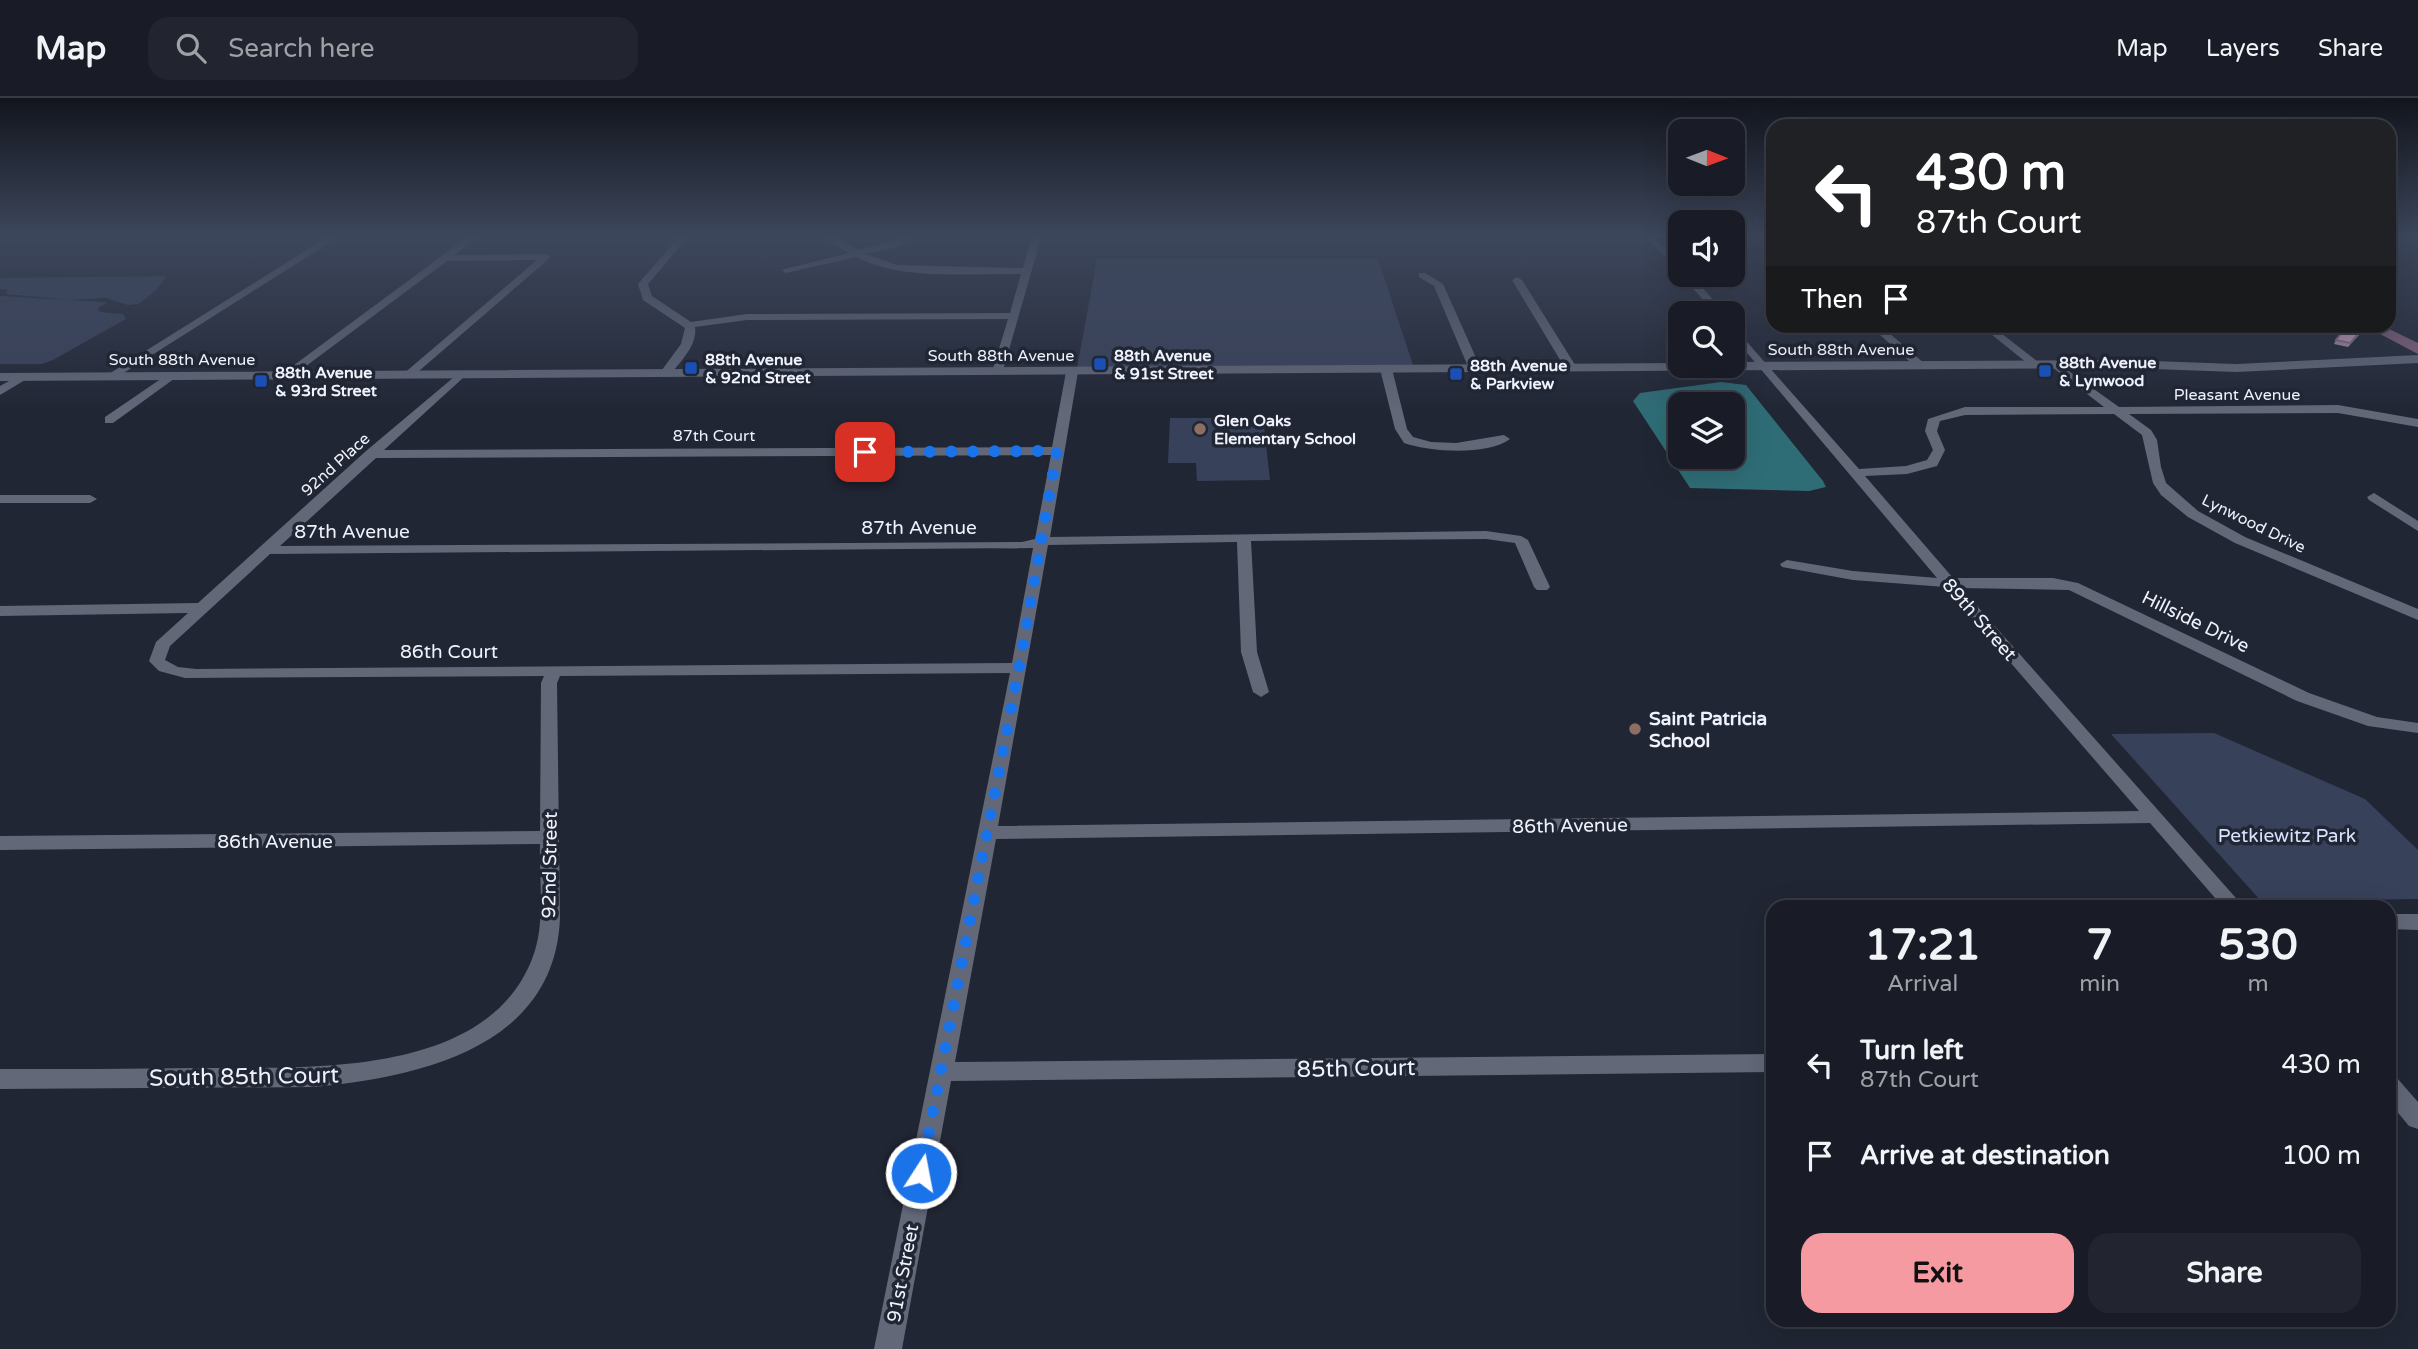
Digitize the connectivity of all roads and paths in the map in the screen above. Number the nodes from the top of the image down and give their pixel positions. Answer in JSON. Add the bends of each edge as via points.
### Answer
{"nodes":[{"id":1,"x":239,"y":296,"type":"edge"},
{"id":2,"x":394,"y":296,"type":"edge"},
{"id":3,"x":500,"y":296,"type":"edge"},
{"id":4,"x":645,"y":296,"type":"edge"},
{"id":5,"x":1020,"y":296,"type":"edge"},
{"id":6,"x":1443,"y":296,"type":"edge"},
{"id":7,"x":1527,"y":296,"type":"edge"},
{"id":8,"x":1014,"y":316,"type":"junction"},
{"id":9,"x":690,"y":325,"type":"junction"},
{"id":10,"x":2396,"y":329,"type":"edge"},
{"id":11,"x":1883,"y":333,"type":"edge"},
{"id":12,"x":1995,"y":333,"type":"edge"},
{"id":13,"x":2385,"y":333,"type":"edge"},
{"id":14,"x":2418,"y":340,"type":"edge"},
{"id":15,"x":1745,"y":342,"type":"edge"},
{"id":16,"x":2418,"y":351,"type":"edge"},
{"id":17,"x":2418,"y":359,"type":"edge"},
{"id":18,"x":2127,"y":364,"type":"junction"},
{"id":19,"x":2036,"y":365,"type":"junction"},
{"id":20,"x":2056,"y":365,"type":"junction"},
{"id":21,"x":1921,"y":366,"type":"junction"},
{"id":22,"x":1767,"y":367,"type":"junction"},
{"id":23,"x":1571,"y":368,"type":"junction"},
{"id":24,"x":1386,"y":369,"type":"junction"},
{"id":25,"x":1475,"y":369,"type":"junction"},
{"id":26,"x":998,"y":372,"type":"junction"},
{"id":27,"x":1072,"y":372,"type":"junction"},
{"id":28,"x":665,"y":374,"type":"junction"},
{"id":29,"x":408,"y":375,"type":"junction"},
{"id":30,"x":460,"y":375,"type":"junction"},
{"id":31,"x":172,"y":376,"type":"junction"},
{"id":32,"x":286,"y":376,"type":"junction"},
{"id":33,"x":0,"y":377,"type":"edge"},
{"id":34,"x":24,"y":377,"type":"junction"},
{"id":35,"x":110,"y":377,"type":"junction"},
{"id":36,"x":0,"y":391,"type":"edge"},
{"id":37,"x":2117,"y":410,"type":"junction"},
{"id":38,"x":109,"y":420,"type":"dead end"},
{"id":39,"x":2417,"y":423,"type":"edge"},
{"id":40,"x":1504,"y":439,"type":"dead end"},
{"id":41,"x":1057,"y":451,"type":"junction"},
{"id":42,"x":371,"y":454,"type":"junction"},
{"id":43,"x":1854,"y":472,"type":"junction"},
{"id":44,"x":2374,"y":497,"type":"dead end"},
{"id":45,"x":0,"y":499,"type":"edge"},
{"id":46,"x":90,"y":499,"type":"dead end"},
{"id":47,"x":2418,"y":527,"type":"edge"},
{"id":48,"x":1244,"y":537,"type":"junction"},
{"id":49,"x":1040,"y":543,"type":"junction"},
{"id":50,"x":265,"y":550,"type":"junction"},
{"id":51,"x":1787,"y":564,"type":"dead end"},
{"id":52,"x":1950,"y":584,"type":"junction"},
{"id":53,"x":1542,"y":587,"type":"dead end"},
{"id":54,"x":202,"y":608,"type":"junction"},
{"id":55,"x":0,"y":611,"type":"edge"},
{"id":56,"x":2418,"y":615,"type":"edge"},
{"id":57,"x":1019,"y":668,"type":"junction"},
{"id":58,"x":554,"y":672,"type":"junction"},
{"id":59,"x":1261,"y":692,"type":"dead end"},
{"id":60,"x":2418,"y":728,"type":"edge"},
{"id":61,"x":2154,"y":817,"type":"junction"},
{"id":62,"x":986,"y":833,"type":"junction"},
{"id":63,"x":550,"y":836,"type":"junction"},
{"id":64,"x":0,"y":843,"type":"edge"},
{"id":65,"x":2228,"y":900,"type":"edge"},
{"id":66,"x":2396,"y":922,"type":"edge"},
{"id":67,"x":2418,"y":922,"type":"edge"},
{"id":68,"x":480,"y":1034,"type":"joint"},
{"id":69,"x":1766,"y":1063,"type":"edge"},
{"id":70,"x":940,"y":1072,"type":"junction"},
{"id":71,"x":0,"y":1079,"type":"edge"},
{"id":72,"x":2396,"y":1093,"type":"edge"},
{"id":73,"x":2418,"y":1119,"type":"edge"},
{"id":74,"x":888,"y":1349,"type":"edge"}],
"edges":[{"from":1,"to":35,"type":"street"},
{"from":2,"to":32,"type":"street"},
{"from":3,"to":29,"type":"street"},
{"from":4,"to":9,"type":"street"},
{"from":5,"to":8,"type":"street"},
{"from":6,"to":25,"type":"street"},
{"from":7,"to":23,"type":"street"},
{"from":8,"to":9,"type":"street","via":[[747,317]]},
{"from":8,"to":26,"type":"street"},
{"from":9,"to":28,"type":"street","via":[[691,340]]},
{"from":10,"to":14,"type":"main road"},
{"from":11,"to":21,"type":"street"},
{"from":12,"to":19,"type":"street"},
{"from":13,"to":16,"type":"main road"},
{"from":15,"to":22,"type":"street","name":"89th Street"},
{"from":16,"to":18,"type":"street","name":"South 88th Avenue"},
{"from":17,"to":18,"type":"street","name":"South 88th Avenue","via":[[2301,365]]},
{"from":18,"to":20,"type":"street","name":"South 88th Avenue"},
{"from":19,"to":20,"type":"street","name":"South 88th Avenue"},
{"from":19,"to":21,"type":"street","name":"South 88th Avenue"},
{"from":20,"to":37,"type":"street","name":"Lynwood Drive"},
{"from":21,"to":22,"type":"street","name":"South 88th Avenue"},
{"from":22,"to":23,"type":"street","name":"South 88th Avenue"},
{"from":22,"to":43,"type":"street","name":"89th Street"},
{"from":23,"to":25,"type":"street","name":"South 88th Avenue"},
{"from":24,"to":25,"type":"street","name":"South 88th Avenue"},
{"from":24,"to":27,"type":"street","name":"South 88th Avenue"},
{"from":24,"to":40,"type":"street","via":[[1408,440],[1481,445]]},
{"from":26,"to":27,"type":"street","name":"South 88th Avenue"},
{"from":26,"to":28,"type":"street","name":"South 88th Avenue"},
{"from":27,"to":41,"type":"street","name":"91st Street"},
{"from":28,"to":30,"type":"street","name":"South 88th Avenue"},
{"from":29,"to":30,"type":"street","name":"South 88th Avenue"},
{"from":29,"to":32,"type":"street","name":"South 88th Avenue"},
{"from":30,"to":42,"type":"street","name":"92nd Place"},
{"from":31,"to":32,"type":"street","name":"South 88th Avenue"},
{"from":31,"to":35,"type":"street","name":"South 88th Avenue"},
{"from":31,"to":38,"type":"street"},
{"from":33,"to":34,"type":"street","name":"South 88th Avenue"},
{"from":34,"to":35,"type":"street","name":"South 88th Avenue"},
{"from":34,"to":36,"type":"street"},
{"from":37,"to":39,"type":"street","name":"Pleasant Avenue","via":[[2337,409]]},
{"from":37,"to":43,"type":"street","name":"Pleasant Avenue","via":[[1952,413],[1931,424],[1939,450],[1932,463],[1907,470]]},
{"from":37,"to":56,"type":"street","name":"Lynwood Drive","via":[[2152,439],[2155,475],[2192,514],[2246,542]]},
{"from":41,"to":42,"type":"street","name":"87th Court"},
{"from":41,"to":49,"type":"street","name":"91st Street"},
{"from":42,"to":50,"type":"street","name":"92nd Place"},
{"from":43,"to":52,"type":"street","name":"89th Street"},
{"from":44,"to":47,"type":"street"},
{"from":45,"to":46,"type":"street"},
{"from":48,"to":49,"type":"street","name":"87th Avenue"},
{"from":48,"to":53,"type":"street","name":"87th Avenue","via":[[1486,535],[1521,540]]},
{"from":48,"to":59,"type":"street","via":[[1249,652]]},
{"from":49,"to":50,"type":"street","name":"87th Avenue"},
{"from":49,"to":57,"type":"street","name":"91st Street"},
{"from":50,"to":54,"type":"street","name":"92nd Place"},
{"from":51,"to":52,"type":"street","name":"Hillside Drive","via":[[1872,580]]},
{"from":52,"to":60,"type":"street","name":"Hillside Drive","via":[[2073,586],[2373,730]]},
{"from":52,"to":61,"type":"street","name":"89th Street"},
{"from":54,"to":55,"type":"street"},
{"from":54,"to":58,"type":"street","name":"86th Court","via":[[162,645],[156,661],[161,666],[196,674]]},
{"from":57,"to":58,"type":"street","name":"86th Court"},
{"from":57,"to":62,"type":"street","name":"91st Street"},
{"from":58,"to":63,"type":"street","name":"92nd Street","via":[[549,683]]},
{"from":61,"to":62,"type":"street","name":"86th Avenue"},
{"from":61,"to":65,"type":"street","name":"89th Street"},
{"from":62,"to":70,"type":"street","name":"91st Street"},
{"from":63,"to":64,"type":"street","name":"86th Avenue"},
{"from":63,"to":68,"type":"street","name":"92nd Street","via":[[548,932],[542,963],[520,998]]},
{"from":66,"to":67,"type":"street"},
{"from":68,"to":71,"type":"street","name":"South 85th Court","via":[[422,1061],[357,1074]]},
{"from":69,"to":70,"type":"street","name":"85th Court"},
{"from":70,"to":74,"type":"street","name":"91st Street"},
{"from":72,"to":73,"type":"street"}]}
